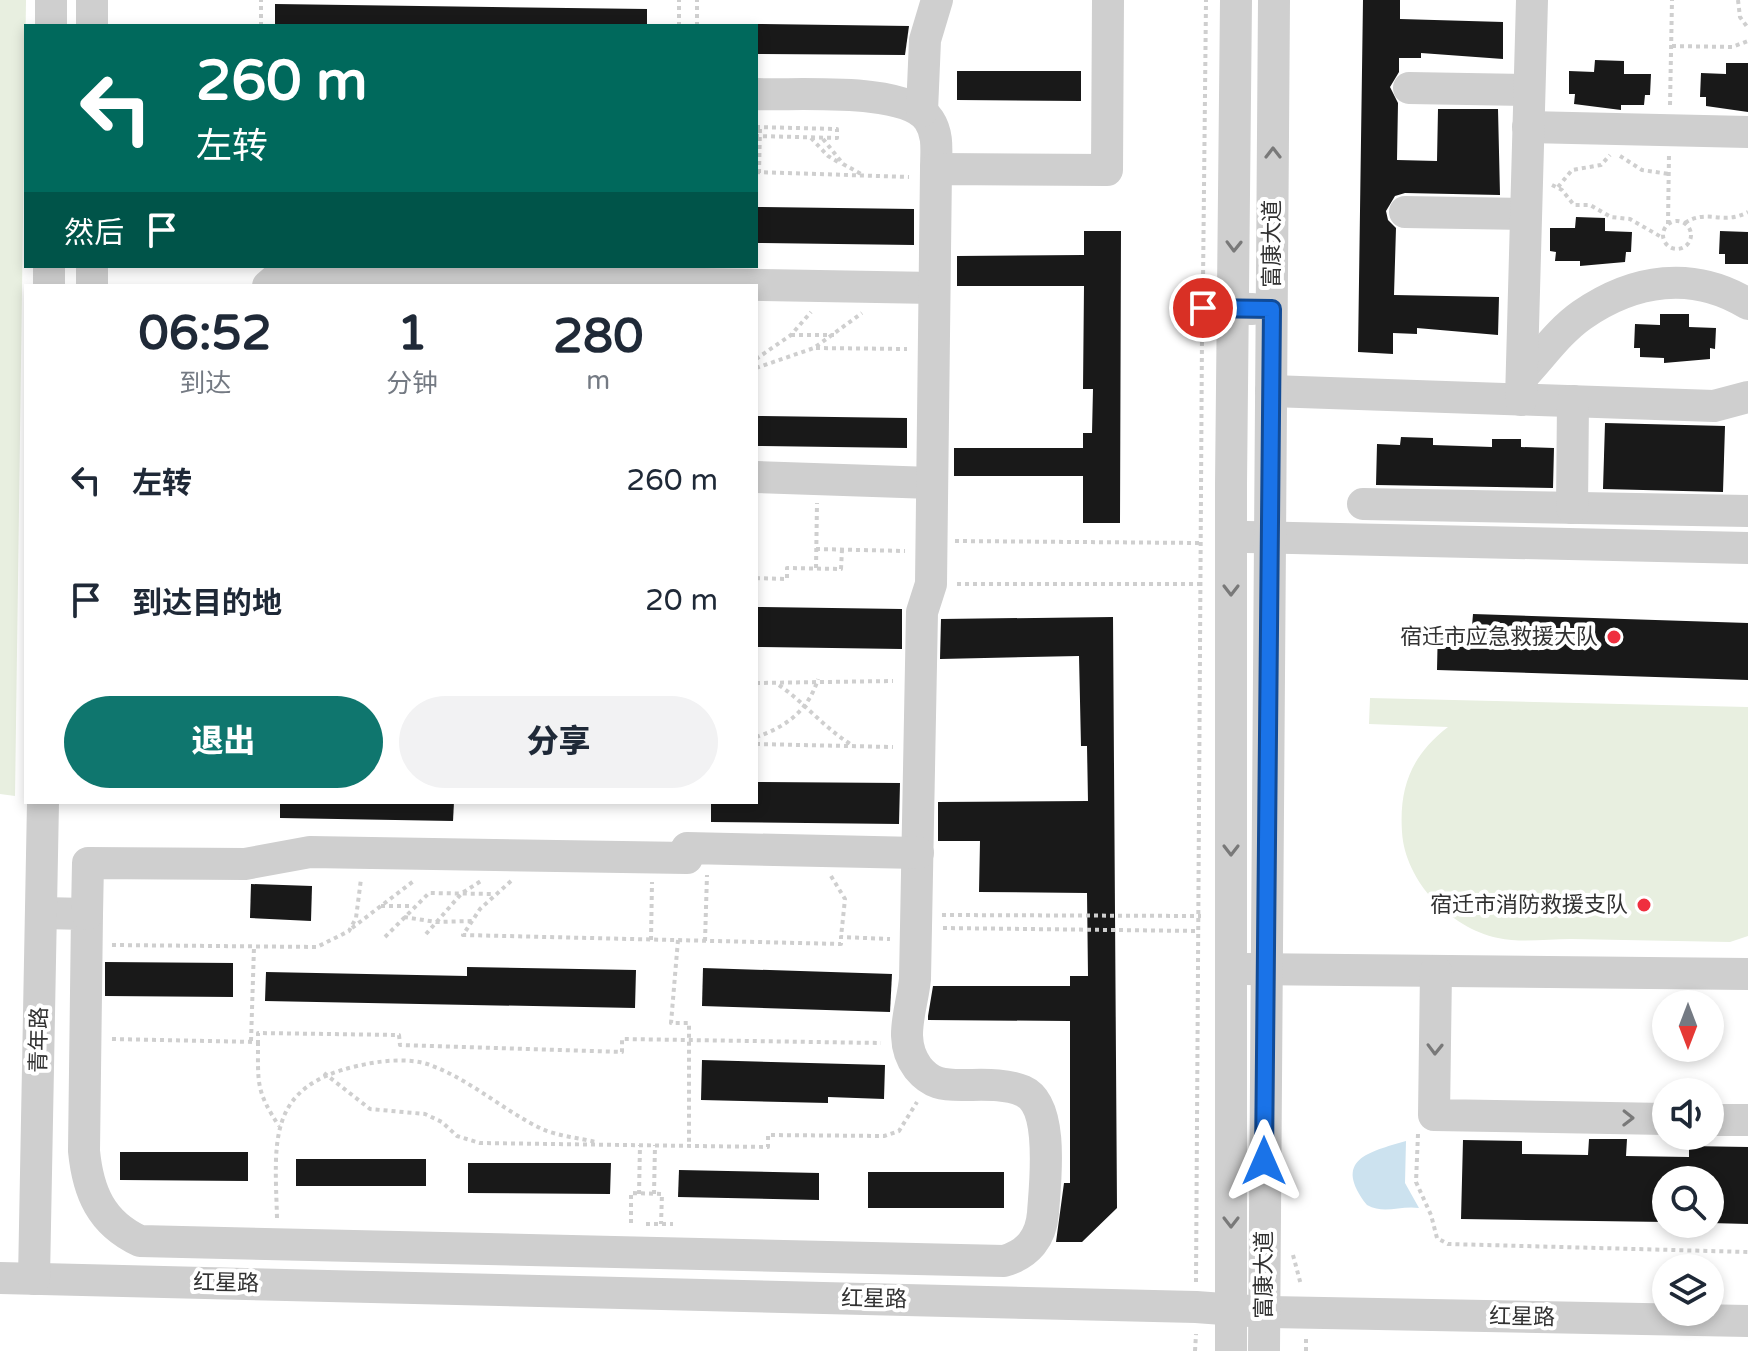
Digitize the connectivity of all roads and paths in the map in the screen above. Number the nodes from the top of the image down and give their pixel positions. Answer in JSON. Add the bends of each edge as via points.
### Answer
{"nodes":[{"id":1,"x":51,"y":0,"type":"edge"},
{"id":2,"x":92,"y":0,"type":"edge"},
{"id":3,"x":261,"y":0,"type":"edge"},
{"id":4,"x":679,"y":0,"type":"edge"},
{"id":5,"x":697,"y":0,"type":"edge"},
{"id":6,"x":937,"y":0,"type":"edge"},
{"id":7,"x":1108,"y":0,"type":"edge"},
{"id":8,"x":1206,"y":0,"type":"edge"},
{"id":9,"x":1236,"y":0,"type":"edge"},
{"id":10,"x":1274,"y":0,"type":"edge"},
{"id":11,"x":1532,"y":0,"type":"edge"},
{"id":12,"x":1738,"y":0,"type":"edge"},
{"id":13,"x":51,"y":24,"type":"edge"},
{"id":14,"x":92,"y":24,"type":"edge"},
{"id":15,"x":261,"y":24,"type":"edge"},
{"id":16,"x":679,"y":24,"type":"edge"},
{"id":17,"x":697,"y":24,"type":"edge"},
{"id":18,"x":1748,"y":28,"type":"edge"},
{"id":19,"x":1748,"y":41,"type":"edge"},
{"id":20,"x":1672,"y":46,"type":"dead end"},
{"id":21,"x":1409,"y":88,"type":"dead end"},
{"id":22,"x":1529,"y":90,"type":"junction"},
{"id":23,"x":758,"y":94,"type":"edge"},
{"id":24,"x":922,"y":111,"type":"junction"},
{"id":25,"x":758,"y":127,"type":"edge"},
{"id":26,"x":1528,"y":127,"type":"junction"},
{"id":27,"x":1748,"y":132,"type":"edge"},
{"id":28,"x":758,"y":136,"type":"edge"},
{"id":29,"x":811,"y":137,"type":"junction"},
{"id":30,"x":822,"y":138,"type":"junction"},
{"id":31,"x":843,"y":164,"type":"junction"},
{"id":32,"x":758,"y":172,"type":"edge"},
{"id":33,"x":936,"y":173,"type":"junction"},
{"id":34,"x":1669,"y":174,"type":"dead end"},
{"id":35,"x":865,"y":176,"type":"junction"},
{"id":36,"x":1558,"y":187,"type":"junction"},
{"id":37,"x":1526,"y":200,"type":"junction"},
{"id":38,"x":1405,"y":212,"type":"dead end"},
{"id":39,"x":1748,"y":212,"type":"edge"},
{"id":40,"x":1685,"y":223,"type":"junction"},
{"id":41,"x":1663,"y":238,"type":"junction"},
{"id":42,"x":270,"y":284,"type":"edge"},
{"id":43,"x":709,"y":284,"type":"edge"},
{"id":44,"x":758,"y":285,"type":"edge"},
{"id":45,"x":826,"y":286,"type":"junction"},
{"id":46,"x":885,"y":287,"type":"junction"},
{"id":47,"x":934,"y":288,"type":"junction"},
{"id":48,"x":1748,"y":304,"type":"edge"},
{"id":49,"x":1218,"y":308,"type":"junction"},
{"id":50,"x":1272,"y":309,"type":"junction"},
{"id":51,"x":791,"y":335,"type":"junction"},
{"id":52,"x":836,"y":335,"type":"junction"},
{"id":53,"x":814,"y":348,"type":"junction"},
{"id":54,"x":934,"y":350,"type":"junction"},
{"id":55,"x":758,"y":358,"type":"edge"},
{"id":56,"x":758,"y":367,"type":"edge"},
{"id":57,"x":1522,"y":388,"type":"junction"},
{"id":58,"x":1271,"y":391,"type":"junction"},
{"id":59,"x":1573,"y":401,"type":"junction"},
{"id":60,"x":1743,"y":405,"type":"edge"},
{"id":61,"x":758,"y":477,"type":"edge"},
{"id":62,"x":817,"y":479,"type":"junction"},
{"id":63,"x":932,"y":483,"type":"junction"},
{"id":64,"x":1363,"y":504,"type":"dead end"},
{"id":65,"x":1572,"y":508,"type":"junction"},
{"id":66,"x":1748,"y":511,"type":"edge"},
{"id":67,"x":1270,"y":538,"type":"junction"},
{"id":68,"x":1216,"y":540,"type":"junction"},
{"id":69,"x":931,"y":546,"type":"junction"},
{"id":70,"x":1748,"y":548,"type":"edge"},
{"id":71,"x":816,"y":549,"type":"junction"},
{"id":72,"x":842,"y":549,"type":"junction"},
{"id":73,"x":816,"y":568,"type":"junction"},
{"id":74,"x":758,"y":578,"type":"edge"},
{"id":75,"x":931,"y":584,"type":"junction"},
{"id":76,"x":1201,"y":584,"type":"junction"},
{"id":77,"x":818,"y":679,"type":"junction"},
{"id":78,"x":921,"y":681,"type":"junction"},
{"id":79,"x":758,"y":683,"type":"edge"},
{"id":80,"x":776,"y":683,"type":"junction"},
{"id":81,"x":805,"y":705,"type":"junction"},
{"id":82,"x":758,"y":736,"type":"edge"},
{"id":83,"x":758,"y":744,"type":"edge"},
{"id":84,"x":854,"y":746,"type":"junction"},
{"id":85,"x":906,"y":747,"type":"dead end"},
{"id":86,"x":43,"y":804,"type":"edge"},
{"id":87,"x":707,"y":849,"type":"junction"},
{"id":88,"x":820,"y":851,"type":"junction"},
{"id":89,"x":362,"y":853,"type":"junction"},
{"id":90,"x":918,"y":853,"type":"junction"},
{"id":91,"x":538,"y":856,"type":"junction"},
{"id":92,"x":652,"y":858,"type":"junction"},
{"id":93,"x":423,"y":876,"type":"dead end"},
{"id":94,"x":491,"y":876,"type":"dead end"},
{"id":95,"x":462,"y":893,"type":"junction"},
{"id":96,"x":497,"y":894,"type":"junction"},
{"id":97,"x":379,"y":906,"type":"junction"},
{"id":98,"x":415,"y":906,"type":"junction"},
{"id":99,"x":42,"y":913,"type":"junction"},
{"id":100,"x":403,"y":916,"type":"junction"},
{"id":101,"x":1198,"y":916,"type":"junction"},
{"id":102,"x":473,"y":921,"type":"junction"},
{"id":103,"x":436,"y":922,"type":"junction"},
{"id":104,"x":1231,"y":923,"type":"junction"},
{"id":105,"x":916,"y":927,"type":"junction"},
{"id":106,"x":87,"y":929,"type":"junction"},
{"id":107,"x":349,"y":931,"type":"junction"},
{"id":108,"x":1198,"y":931,"type":"junction"},
{"id":109,"x":426,"y":934,"type":"dead end"},
{"id":110,"x":385,"y":937,"type":"dead end"},
{"id":111,"x":841,"y":937,"type":"junction"},
{"id":112,"x":651,"y":940,"type":"junction"},
{"id":113,"x":678,"y":940,"type":"junction"},
{"id":114,"x":705,"y":941,"type":"junction"},
{"id":115,"x":254,"y":947,"type":"junction"},
{"id":116,"x":1231,"y":969,"type":"junction"},
{"id":117,"x":1265,"y":970,"type":"junction"},
{"id":118,"x":1436,"y":971,"type":"junction"},
{"id":119,"x":1748,"y":974,"type":"edge"},
{"id":120,"x":258,"y":1033,"type":"junction"},
{"id":121,"x":85,"y":1038,"type":"junction"},
{"id":122,"x":689,"y":1040,"type":"junction"},
{"id":123,"x":251,"y":1042,"type":"junction"},
{"id":124,"x":907,"y":1044,"type":"junction"},
{"id":125,"x":922,"y":1072,"type":"junction"},
{"id":126,"x":324,"y":1073,"type":"junction"},
{"id":127,"x":1434,"y":1115,"type":"junction"},
{"id":128,"x":1652,"y":1119,"type":"edge"},
{"id":129,"x":1724,"y":1120,"type":"edge"},
{"id":130,"x":1748,"y":1120,"type":"edge"},
{"id":131,"x":279,"y":1126,"type":"junction"},
{"id":132,"x":606,"y":1144,"type":"junction"},
{"id":133,"x":640,"y":1145,"type":"junction"},
{"id":134,"x":655,"y":1145,"type":"junction"},
{"id":135,"x":689,"y":1146,"type":"junction"},
{"id":136,"x":639,"y":1194,"type":"junction"},
{"id":137,"x":654,"y":1194,"type":"junction"},
{"id":138,"x":631,"y":1223,"type":"dead end"},
{"id":139,"x":661,"y":1224,"type":"dead end"},
{"id":140,"x":278,"y":1246,"type":"junction"},
{"id":141,"x":1748,"y":1252,"type":"edge"},
{"id":142,"x":0,"y":1278,"type":"edge"},
{"id":143,"x":34,"y":1279,"type":"junction"},
{"id":144,"x":1196,"y":1307,"type":"junction"},
{"id":145,"x":1231,"y":1309,"type":"junction"},
{"id":146,"x":1264,"y":1312,"type":"junction"},
{"id":147,"x":1748,"y":1321,"type":"edge"},
{"id":148,"x":1195,"y":1351,"type":"edge"},
{"id":149,"x":1231,"y":1351,"type":"edge"},
{"id":150,"x":1264,"y":1351,"type":"edge"}],
"edges":[{"from":1,"to":13,"type":"street"},
{"from":2,"to":14,"type":"street"},
{"from":3,"to":15,"type":"path"},
{"from":4,"to":16,"type":"path"},
{"from":5,"to":17,"type":"path"},
{"from":6,"to":24,"type":"street","via":[[925,40]]},
{"from":7,"to":33,"type":"street","via":[[1107,170]]},
{"from":8,"to":49,"type":"path"},
{"from":9,"to":49,"type":"street","name":"富康大道","one_way":true},
{"from":50,"to":10,"type":"street","name":"富康大道","one_way":true},
{"from":11,"to":22,"type":"street"},
{"from":12,"to":18,"type":"path"},
{"from":19,"to":20,"type":"path","via":[[1732,47]]},
{"from":21,"to":22,"type":"street"},
{"from":22,"to":26,"type":"street"},
{"from":23,"to":24,"type":"street","via":[[883,98]]},
{"from":23,"to":25,"type":"path"},
{"from":24,"to":33,"type":"street","via":[[937,138]]},
{"from":25,"to":28,"type":"path"},
{"from":25,"to":30,"type":"path","via":[[837,129],[837,138]]},
{"from":26,"to":27,"type":"street"},
{"from":26,"to":37,"type":"street"},
{"from":28,"to":29,"type":"path"},
{"from":29,"to":30,"type":"path"},
{"from":29,"to":31,"type":"path"},
{"from":30,"to":31,"type":"path"},
{"from":31,"to":35,"type":"path"},
{"from":32,"to":35,"type":"path"},
{"from":33,"to":35,"type":"path"},
{"from":33,"to":47,"type":"street"},
{"from":34,"to":36,"type":"path","via":[[1642,170],[1612,150],[1605,163],[1572,170]]},
{"from":36,"to":37,"type":"path"},
{"from":36,"to":41,"type":"path","via":[[1574,205],[1630,219]]},
{"from":37,"to":38,"type":"street"},
{"from":37,"to":57,"type":"street"},
{"from":39,"to":40,"type":"path","via":[[1726,221],[1703,215]]},
{"from":40,"to":41,"type":"path","via":[[1668,224]]},
{"from":40,"to":41,"type":"path","via":[[1691,235],[1686,245],[1674,248]]},
{"from":42,"to":43,"type":"street","via":[[298,277]]},
{"from":44,"to":45,"type":"street"},
{"from":45,"to":46,"type":"street"},
{"from":45,"to":51,"type":"path"},
{"from":46,"to":47,"type":"street"},
{"from":46,"to":52,"type":"path"},
{"from":47,"to":54,"type":"street"},
{"from":48,"to":57,"type":"street","via":[[1700,283],[1660,281],[1582,315]]},
{"from":49,"to":50,"type":"street"},
{"from":49,"to":68,"type":"street","name":"富康大道"},
{"from":49,"to":68,"type":"path"},
{"from":50,"to":58,"type":"street","name":"富康大道"},
{"from":51,"to":52,"type":"path"},
{"from":51,"to":55,"type":"path"},
{"from":52,"to":53,"type":"path"},
{"from":53,"to":54,"type":"path"},
{"from":53,"to":56,"type":"path"},
{"from":54,"to":63,"type":"street"},
{"from":57,"to":58,"type":"street"},
{"from":57,"to":59,"type":"street"},
{"from":58,"to":67,"type":"street","name":"富康大道"},
{"from":59,"to":60,"type":"street"},
{"from":59,"to":65,"type":"street"},
{"from":61,"to":62,"type":"street"},
{"from":62,"to":63,"type":"street"},
{"from":62,"to":71,"type":"path"},
{"from":63,"to":69,"type":"street"},
{"from":64,"to":65,"type":"street"},
{"from":65,"to":66,"type":"street"},
{"from":67,"to":68,"type":"street"},
{"from":67,"to":70,"type":"street"},
{"from":67,"to":117,"type":"street","name":"富康大道"},
{"from":68,"to":69,"type":"path"},
{"from":68,"to":76,"type":"path"},
{"from":68,"to":104,"type":"street","name":"富康大道","one_way":true},
{"from":69,"to":72,"type":"path"},
{"from":69,"to":75,"type":"street"},
{"from":71,"to":72,"type":"path"},
{"from":71,"to":73,"type":"path"},
{"from":72,"to":73,"type":"path","via":[[841,569]]},
{"from":73,"to":74,"type":"path","via":[[787,568],[787,579]]},
{"from":75,"to":76,"type":"path"},
{"from":75,"to":78,"type":"street","via":[[922,612]]},
{"from":76,"to":101,"type":"path"},
{"from":77,"to":78,"type":"path"},
{"from":77,"to":80,"type":"path"},
{"from":77,"to":81,"type":"path"},
{"from":78,"to":90,"type":"street"},
{"from":79,"to":80,"type":"path"},
{"from":80,"to":81,"type":"path"},
{"from":81,"to":82,"type":"path","via":[[786,724]]},
{"from":81,"to":84,"type":"path","via":[[823,727]]},
{"from":83,"to":84,"type":"path"},
{"from":84,"to":85,"type":"path"},
{"from":86,"to":99,"type":"street","name":"青年路"},
{"from":87,"to":88,"type":"street"},
{"from":87,"to":92,"type":"street","via":[[687,848],[687,858]]},
{"from":87,"to":114,"type":"path"},
{"from":88,"to":90,"type":"street"},
{"from":88,"to":111,"type":"path","via":[[845,899]]},
{"from":89,"to":91,"type":"street"},
{"from":89,"to":106,"type":"street","via":[[310,852],[245,864],[88,863]]},
{"from":89,"to":107,"type":"path","via":[[359,905]]},
{"from":90,"to":105,"type":"street"},
{"from":91,"to":92,"type":"street"},
{"from":91,"to":96,"type":"path","via":[[504,870],[512,882]]},
{"from":92,"to":112,"type":"path"},
{"from":93,"to":97,"type":"path"},
{"from":94,"to":95,"type":"path"},
{"from":95,"to":96,"type":"path"},
{"from":95,"to":98,"type":"path","via":[[429,893]]},
{"from":95,"to":103,"type":"path"},
{"from":96,"to":102,"type":"path"},
{"from":97,"to":98,"type":"path"},
{"from":97,"to":107,"type":"path"},
{"from":98,"to":100,"type":"path"},
{"from":99,"to":106,"type":"street"},
{"from":99,"to":143,"type":"street","name":"青年路"},
{"from":100,"to":103,"type":"path"},
{"from":100,"to":110,"type":"path"},
{"from":101,"to":104,"type":"path"},
{"from":101,"to":105,"type":"path"},
{"from":101,"to":108,"type":"path"},
{"from":102,"to":103,"type":"path"},
{"from":102,"to":112,"type":"path","via":[[463,935]]},
{"from":103,"to":109,"type":"path"},
{"from":104,"to":108,"type":"path"},
{"from":104,"to":116,"type":"street","name":"富康大道"},
{"from":105,"to":108,"type":"path"},
{"from":105,"to":111,"type":"path"},
{"from":105,"to":124,"type":"street"},
{"from":106,"to":115,"type":"path"},
{"from":106,"to":121,"type":"street"},
{"from":107,"to":115,"type":"path","via":[[317,947]]},
{"from":108,"to":144,"type":"path"},
{"from":111,"to":114,"type":"path","via":[[841,944]]},
{"from":112,"to":113,"type":"path"},
{"from":113,"to":114,"type":"path"},
{"from":113,"to":122,"type":"path","via":[[671,1023],[689,1023]]},
{"from":115,"to":123,"type":"path"},
{"from":116,"to":117,"type":"street"},
{"from":116,"to":145,"type":"street","name":"富康大道","one_way":true},
{"from":117,"to":118,"type":"street"},
{"from":117,"to":146,"type":"street","name":"富康大道"},
{"from":118,"to":119,"type":"street"},
{"from":118,"to":127,"type":"street","one_way":true},
{"from":120,"to":122,"type":"path","via":[[399,1035],[400,1045],[622,1052],[622,1039]]},
{"from":120,"to":123,"type":"path","via":[[258,1042]]},
{"from":120,"to":131,"type":"path","via":[[258,1086]]},
{"from":121,"to":123,"type":"path"},
{"from":121,"to":140,"type":"street","via":[[87,1180],[108,1219],[150,1243]]},
{"from":122,"to":124,"type":"path"},
{"from":122,"to":135,"type":"path"},
{"from":124,"to":125,"type":"street"},
{"from":125,"to":135,"type":"path","via":[[917,1104],[907,1122],[884,1136],[768,1135],[768,1147]]},
{"from":125,"to":140,"type":"street","via":[[941,1085],[1009,1086],[1026,1092],[1037,1104],[1045,1130],[1043,1216],[1031,1248],[1017,1257],[989,1261]]},
{"from":126,"to":131,"type":"path","via":[[301,1091]]},
{"from":126,"to":132,"type":"path","via":[[363,1065],[428,1064],[544,1130]]},
{"from":126,"to":132,"type":"path","via":[[370,1109],[425,1114],[457,1136],[480,1143]]},
{"from":127,"to":128,"type":"street","one_way":true},
{"from":127,"to":141,"type":"path","via":[[1418,1121],[1416,1182],[1437,1238],[1448,1244]]},
{"from":129,"to":130,"type":"street"},
{"from":131,"to":140,"type":"path"},
{"from":132,"to":133,"type":"path"},
{"from":133,"to":134,"type":"path"},
{"from":133,"to":136,"type":"path"},
{"from":134,"to":135,"type":"path"},
{"from":134,"to":137,"type":"path"},
{"from":136,"to":137,"type":"path"},
{"from":136,"to":138,"type":"path","via":[[631,1193]]},
{"from":137,"to":139,"type":"path","via":[[662,1194]]},
{"from":142,"to":143,"type":"street","name":"红星路"},
{"from":143,"to":144,"type":"street","name":"红星路"},
{"from":144,"to":145,"type":"street","name":"红星路"},
{"from":144,"to":148,"type":"path"},
{"from":145,"to":146,"type":"street","name":"红星路"},
{"from":145,"to":149,"type":"street","name":"富康大道"},
{"from":146,"to":147,"type":"street","name":"红星路"},
{"from":146,"to":150,"type":"street","name":"富康大道"}]}
